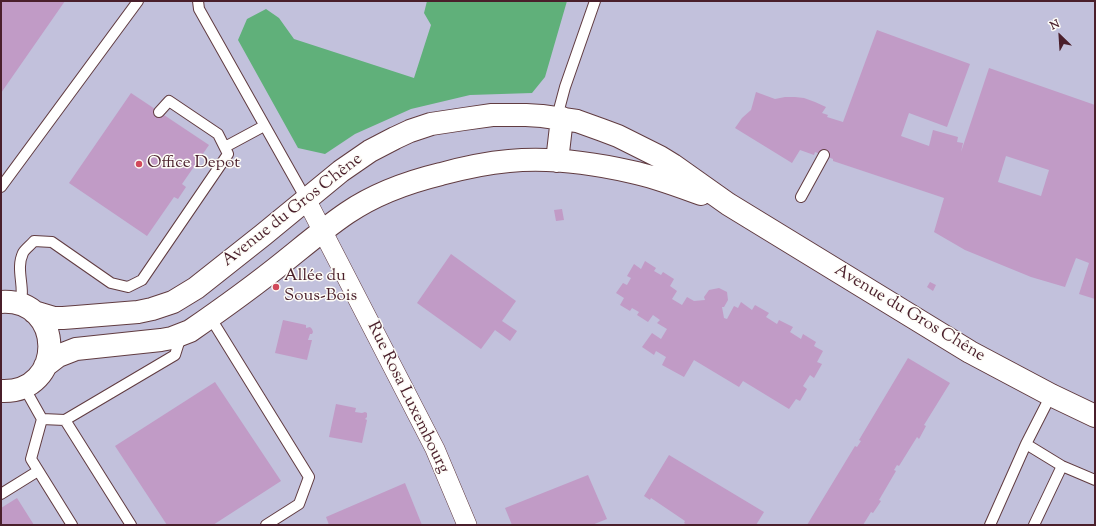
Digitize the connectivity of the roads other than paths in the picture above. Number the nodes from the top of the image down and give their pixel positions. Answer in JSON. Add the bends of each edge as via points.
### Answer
{"nodes":[{"id":1,"x":138,"y":1,"type":"edge"},
{"id":2,"x":198,"y":1,"type":"edge"},
{"id":3,"x":595,"y":1,"type":"edge"},
{"id":4,"x":159,"y":112,"type":"dead end"},
{"id":5,"x":559,"y":118,"type":"junction"},
{"id":6,"x":264,"y":126,"type":"junction"},
{"id":7,"x":225,"y":147,"type":"junction"},
{"id":8,"x":824,"y":155,"type":"dead end"},
{"id":9,"x":557,"y":161,"type":"junction"},
{"id":10,"x":1,"y":187,"type":"edge"},
{"id":11,"x":802,"y":197,"type":"dead end"},
{"id":12,"x":306,"y":199,"type":"junction"},
{"id":13,"x":728,"y":204,"type":"junction"},
{"id":14,"x":323,"y":231,"type":"junction"},
{"id":15,"x":18,"y":306,"type":"edge"},
{"id":16,"x":210,"y":317,"type":"junction"},
{"id":17,"x":181,"y":335,"type":"junction"},
{"id":18,"x":45,"y":366,"type":"junction"},
{"id":19,"x":24,"y":387,"type":"junction"},
{"id":20,"x":1,"y":391,"type":"edge"},
{"id":21,"x":1051,"y":395,"type":"junction"},
{"id":22,"x":1095,"y":416,"type":"edge"},
{"id":23,"x":42,"y":419,"type":"junction"},
{"id":24,"x":65,"y":420,"type":"junction"},
{"id":25,"x":1026,"y":444,"type":"junction"},
{"id":26,"x":1062,"y":466,"type":"junction"},
{"id":27,"x":38,"y":471,"type":"junction"},
{"id":28,"x":1095,"y":480,"type":"edge"},
{"id":29,"x":1,"y":494,"type":"edge"},
{"id":30,"x":72,"y":525,"type":"edge"},
{"id":31,"x":131,"y":525,"type":"edge"},
{"id":32,"x":266,"y":525,"type":"edge"},
{"id":33,"x":467,"y":525,"type":"edge"},
{"id":34,"x":990,"y":525,"type":"edge"},
{"id":35,"x":1034,"y":525,"type":"edge"}],
"edges":[{"from":1,"to":10,"type":"lane"},
{"from":2,"to":6,"type":"lane","via":[[199,9]]},
{"from":3,"to":5,"type":"lane","via":[[565,87]]},
{"from":4,"to":7,"type":"lane","via":[[169,100],[218,134]]},
{"from":5,"to":9,"type":"street"},
{"from":5,"to":12,"type":"street","name":"Avenue du Gros Chêne","via":[[526,114],[492,115],[431,124],[410,131],[364,155]]},
{"from":5,"to":13,"type":"street","name":"Avenue du Gros Chêne","via":[[577,121],[608,132],[654,154]]},
{"from":6,"to":7,"type":"lane"},
{"from":6,"to":12,"type":"lane"},
{"from":7,"to":15,"type":"lane","via":[[228,154],[142,280],[128,286],[111,283],[52,242],[34,241],[23,253],[19,269],[22,298]]},
{"from":8,"to":11,"type":"lane"},
{"from":9,"to":13,"type":"street","name":"Avenue du Gros Chêne","via":[[633,172]]},
{"from":9,"to":14,"type":"street","name":"Avenue du Gros Chêne","via":[[508,161],[425,178],[369,200]]},
{"from":12,"to":14,"type":"street","name":"Rue Rosa Luxembourg"},
{"from":12,"to":15,"type":"street","name":"Avenue du Gros Chêne","via":[[196,288],[173,302],[138,312],[63,318],[54,318]]},
{"from":13,"to":21,"type":"street","name":"Avenue du Gros Chêne","via":[[970,352]]},
{"from":14,"to":16,"type":"street","name":"Avenue du Gros Chêne"},
{"from":14,"to":33,"type":"street","name":"Rue Rosa Luxembourg","via":[[434,449]]},
{"from":15,"to":18,"type":"street","via":[[45,325],[49,336],[50,353]]},
{"from":16,"to":17,"type":"street","name":"Avenue du Gros Chêne"},
{"from":16,"to":32,"type":"lane","via":[[309,477],[299,504]]},
{"from":17,"to":18,"type":"street","name":"Avenue du Gros Chêne","via":[[162,340],[76,349],[58,356]]},
{"from":17,"to":24,"type":"lane","via":[[175,355]]},
{"from":18,"to":19,"type":"street","via":[[33,382]]},
{"from":19,"to":20,"type":"street","via":[[13,391]]},
{"from":19,"to":23,"type":"lane"},
{"from":21,"to":22,"type":"street","name":"Avenue du Gros Chêne"},
{"from":21,"to":25,"type":"lane"},
{"from":23,"to":24,"type":"lane"},
{"from":23,"to":27,"type":"lane","via":[[31,459]]},
{"from":24,"to":31,"type":"lane"},
{"from":25,"to":26,"type":"lane"},
{"from":25,"to":34,"type":"lane"},
{"from":26,"to":28,"type":"lane"},
{"from":26,"to":35,"type":"lane"},
{"from":27,"to":29,"type":"lane"},
{"from":27,"to":30,"type":"lane"}]}
